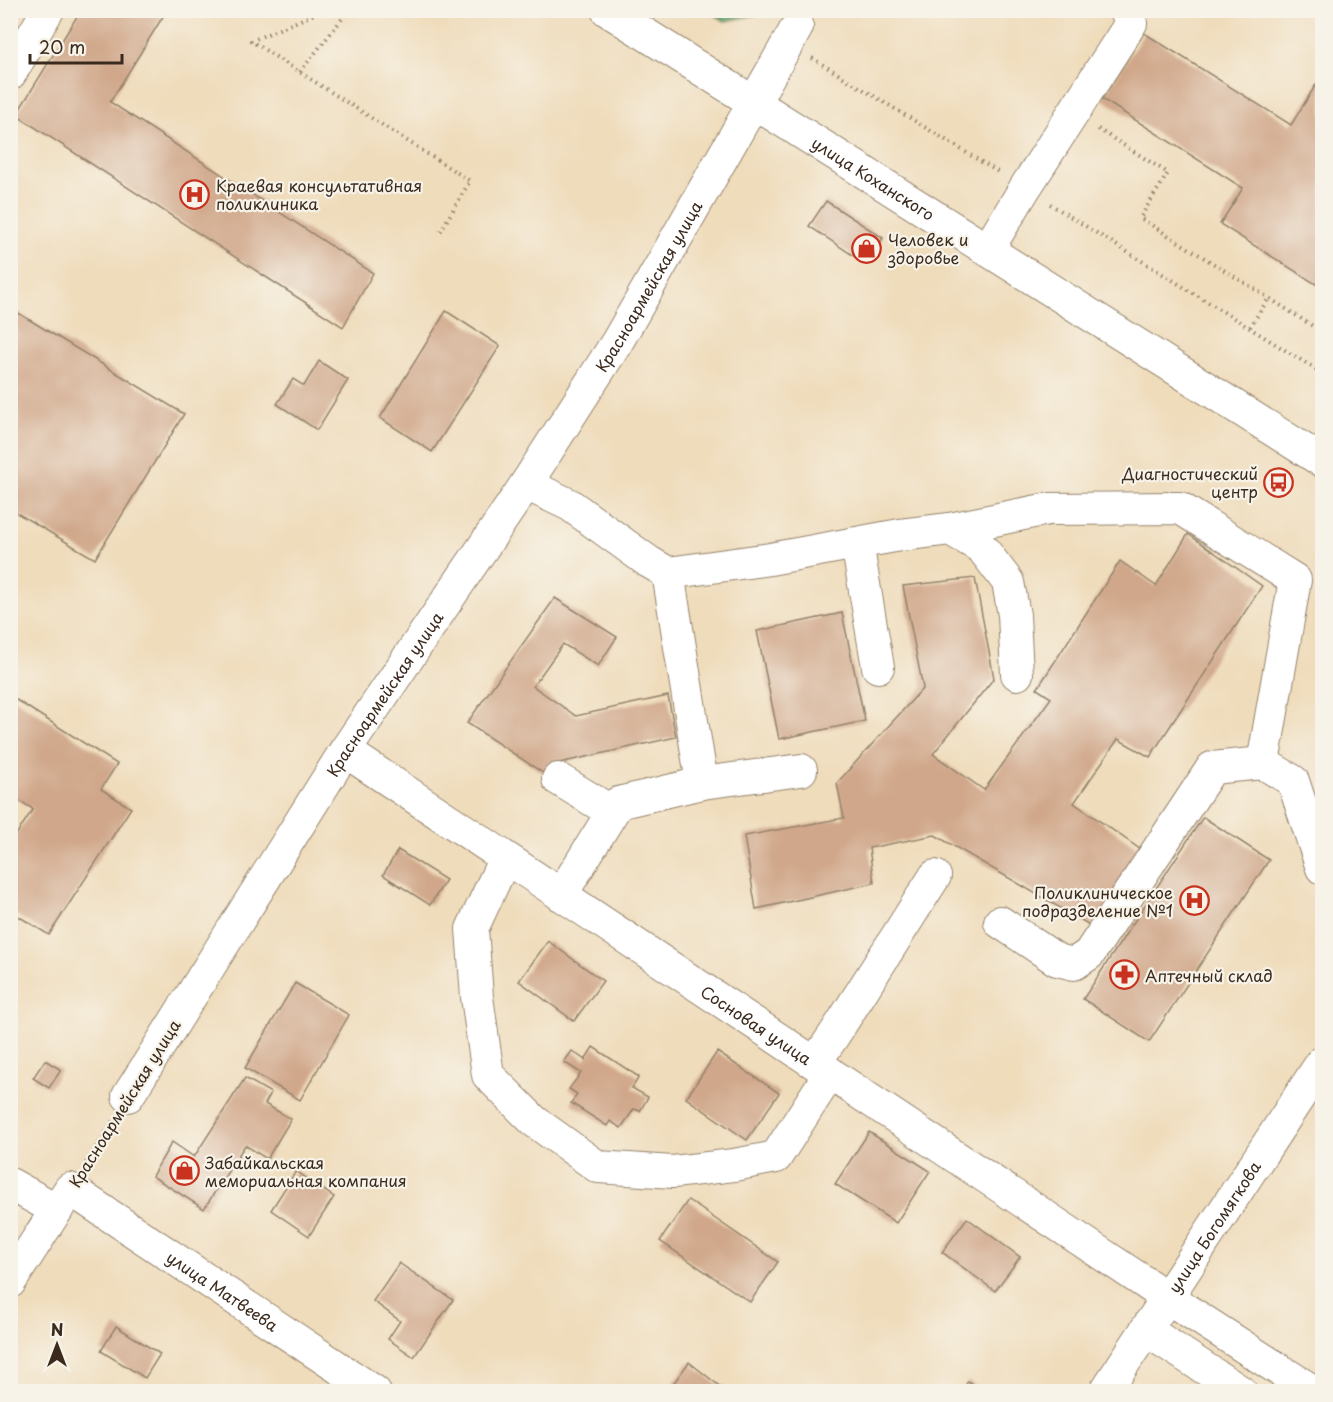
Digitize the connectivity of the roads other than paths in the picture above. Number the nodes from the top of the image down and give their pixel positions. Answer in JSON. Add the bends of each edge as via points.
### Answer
{"nodes":[{"id":1,"x":48,"y":10,"type":"edge"},
{"id":2,"x":607,"y":10,"type":"edge"},
{"id":3,"x":1126,"y":10,"type":"edge"},
{"id":4,"x":792,"y":35,"type":"road end"},
{"id":5,"x":10,"y":74,"type":"edge"},
{"id":6,"x":754,"y":102,"type":"junction"},
{"id":7,"x":988,"y":249,"type":"junction"},
{"id":8,"x":1323,"y":461,"type":"edge"},
{"id":9,"x":526,"y":484,"type":"junction"},
{"id":10,"x":950,"y":529,"type":"junction"},
{"id":11,"x":857,"y":543,"type":"junction"},
{"id":12,"x":668,"y":573,"type":"junction"},
{"id":13,"x":878,"y":667,"type":"dead end"},
{"id":14,"x":1017,"y":674,"type":"dead end"},
{"id":15,"x":345,"y":751,"type":"junction"},
{"id":16,"x":1263,"y":763,"type":"junction"},
{"id":17,"x":801,"y":770,"type":"dead end"},
{"id":18,"x":558,"y":779,"type":"dead end"},
{"id":19,"x":702,"y":783,"type":"junction"},
{"id":20,"x":612,"y":812,"type":"junction"},
{"id":21,"x":505,"y":858,"type":"junction"},
{"id":22,"x":1323,"y":868,"type":"edge"},
{"id":23,"x":935,"y":876,"type":"dead end"},
{"id":24,"x":561,"y":895,"type":"junction"},
{"id":25,"x":1000,"y":922,"type":"dead end"},
{"id":26,"x":1323,"y":1062,"type":"edge"},
{"id":27,"x":822,"y":1068,"type":"junction"},
{"id":28,"x":128,"y":1096,"type":"road end"},
{"id":29,"x":10,"y":1184,"type":"edge"},
{"id":30,"x":63,"y":1199,"type":"junction"},
{"id":31,"x":10,"y":1282,"type":"edge"},
{"id":32,"x":1168,"y":1298,"type":"junction"},
{"id":33,"x":1146,"y":1330,"type":"junction"},
{"id":34,"x":375,"y":1392,"type":"edge"},
{"id":35,"x":1105,"y":1392,"type":"edge"},
{"id":36,"x":1241,"y":1392,"type":"edge"},
{"id":37,"x":1314,"y":1392,"type":"edge"}],
"edges":[{"from":1,"to":5,"type":"street"},
{"from":2,"to":6,"type":"street","name":"улица Коханского"},
{"from":3,"to":7,"type":"street","via":[[1131,22]]},
{"from":4,"to":6,"type":"street","name":"Красноармейская улица"},
{"from":6,"to":7,"type":"street","name":"улица Коханского"},
{"from":6,"to":9,"type":"street","name":"Красноармейская улица","via":[[617,342]]},
{"from":7,"to":8,"type":"street","name":"улица Коханского"},
{"from":9,"to":12,"type":"street","via":[[570,505]]},
{"from":9,"to":15,"type":"street","name":"Красноармейская улица"},
{"from":10,"to":11,"type":"street"},
{"from":10,"to":14,"type":"street","via":[[982,548],[1008,582]]},
{"from":10,"to":16,"type":"street","via":[[1048,509],[1180,508],[1295,580]]},
{"from":11,"to":12,"type":"street"},
{"from":11,"to":13,"type":"street"},
{"from":12,"to":19,"type":"street"},
{"from":15,"to":21,"type":"street","name":"Сосновая улица"},
{"from":15,"to":28,"type":"street","name":"Красноармейская улица"},
{"from":16,"to":22,"type":"street","via":[[1293,782]]},
{"from":16,"to":25,"type":"street","via":[[1212,768],[1089,954],[1074,964],[1057,960]]},
{"from":17,"to":19,"type":"street"},
{"from":18,"to":20,"type":"street"},
{"from":19,"to":20,"type":"street","via":[[618,803]]},
{"from":20,"to":24,"type":"street"},
{"from":21,"to":24,"type":"street","name":"Сосновая улица"},
{"from":21,"to":27,"type":"street","via":[[472,929],[488,1075],[534,1121],[598,1167],[673,1172],[776,1156]]},
{"from":23,"to":27,"type":"street","via":[[836,1032]]},
{"from":24,"to":27,"type":"street","name":"Сосновая улица"},
{"from":26,"to":32,"type":"street","name":"улица Богомягкова"},
{"from":27,"to":32,"type":"street","name":"Сосновая улица"},
{"from":29,"to":30,"type":"street","name":"улица Матвеева"},
{"from":30,"to":31,"type":"street"},
{"from":30,"to":34,"type":"street","name":"улица Матвеева"},
{"from":32,"to":33,"type":"street","name":"улица Богомягкова"},
{"from":32,"to":37,"type":"street","name":"Сосновая улица"},
{"from":33,"to":35,"type":"street","name":"улица Богомягкова"},
{"from":33,"to":36,"type":"street"}]}
